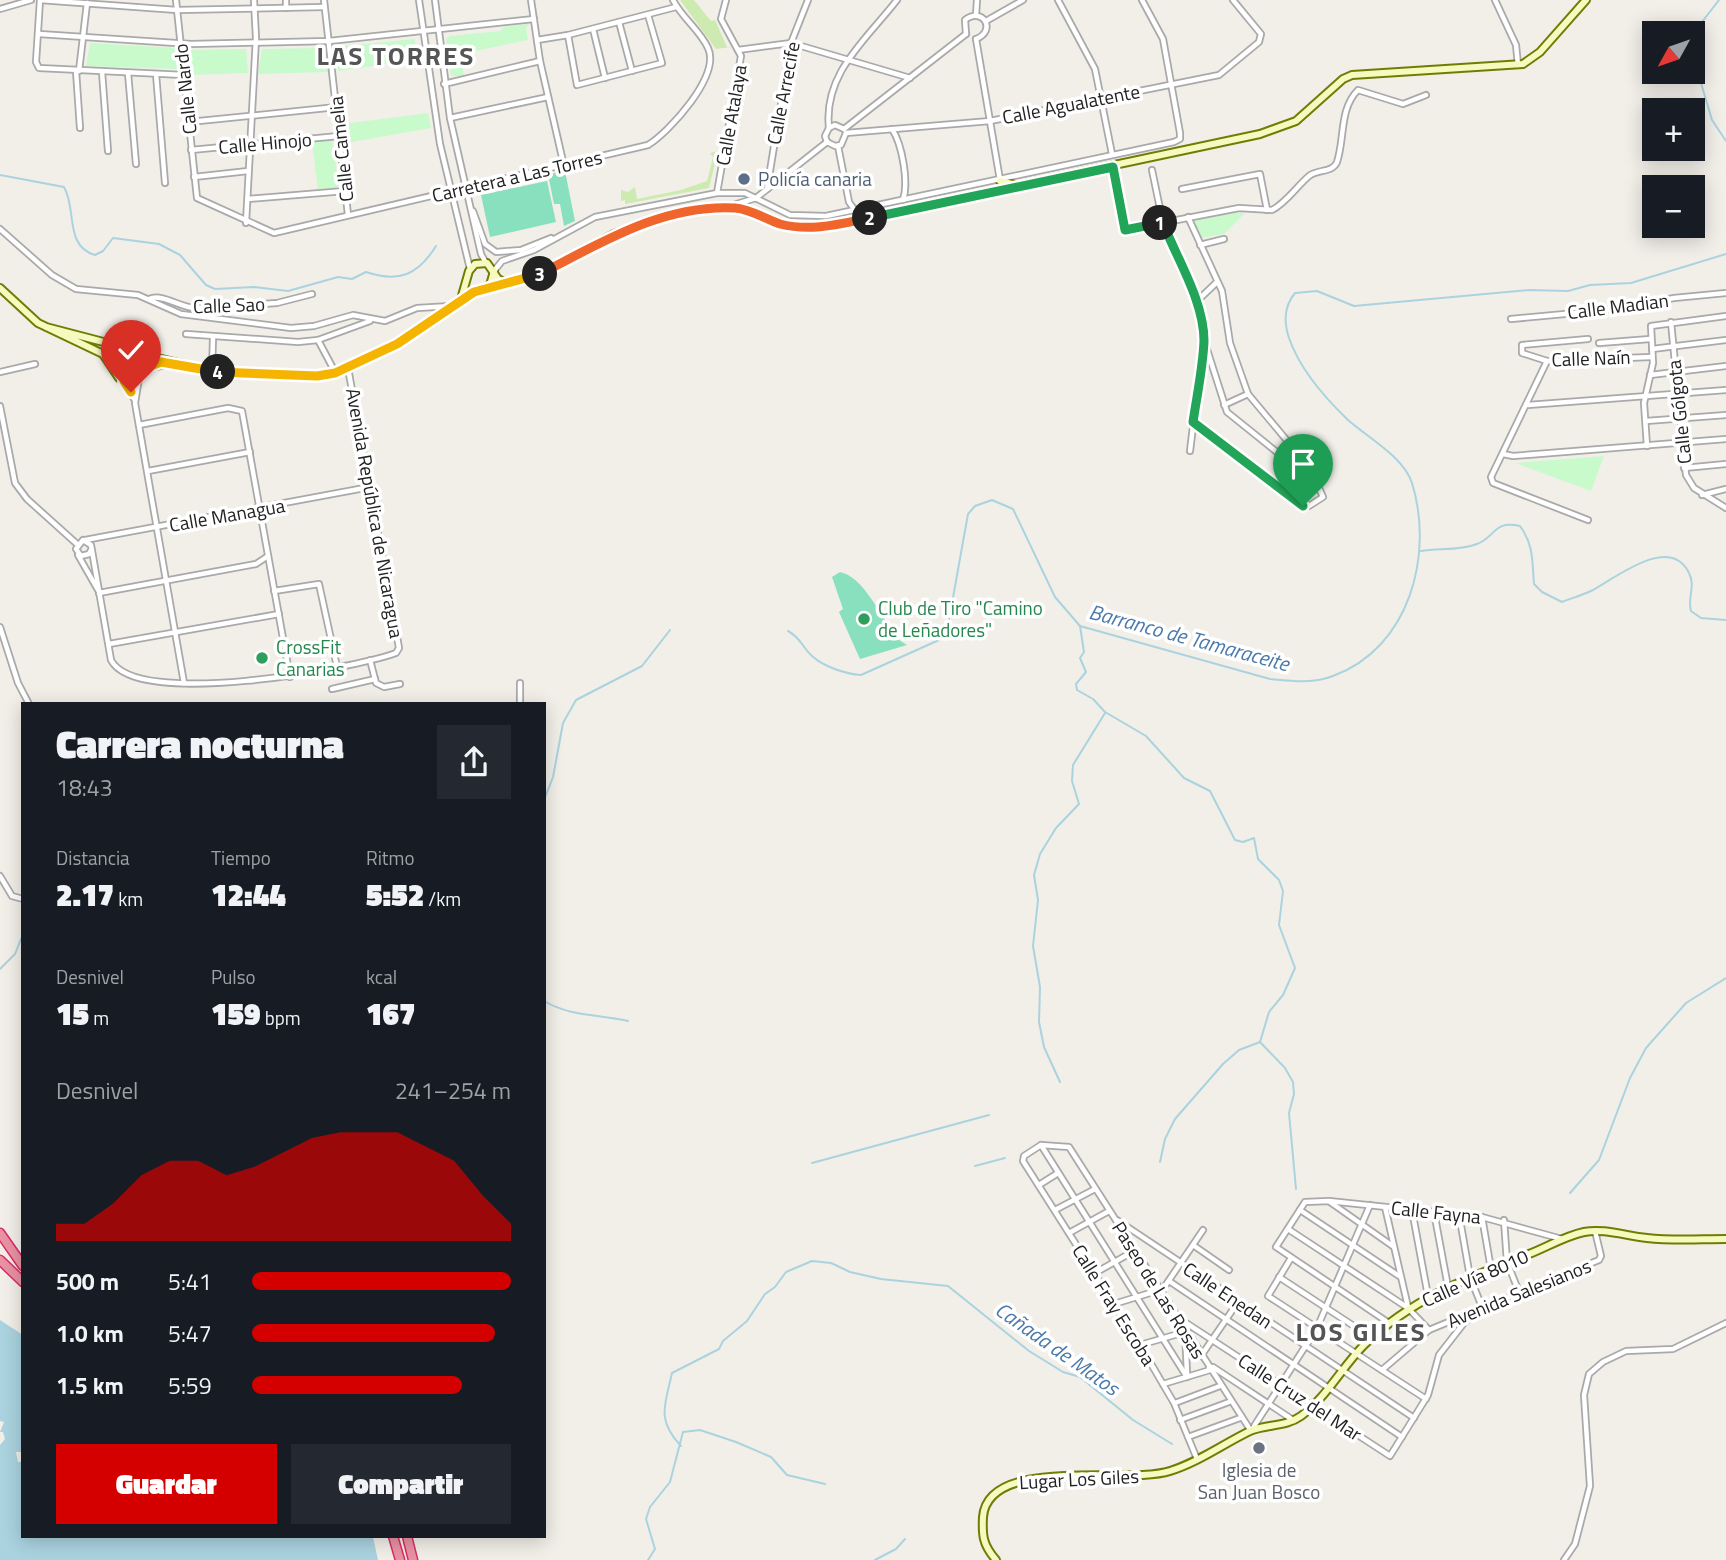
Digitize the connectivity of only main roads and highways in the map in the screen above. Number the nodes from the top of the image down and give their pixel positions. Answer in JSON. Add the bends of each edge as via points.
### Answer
{"nodes":[{"id":1,"x":0,"y":1233,"type":"edge"},
{"id":2,"x":0,"y":1242,"type":"edge"},
{"id":3,"x":0,"y":1260,"type":"edge"},
{"id":4,"x":21,"y":1264,"type":"edge"},
{"id":5,"x":21,"y":1265,"type":"edge"},
{"id":6,"x":0,"y":1267,"type":"edge"},
{"id":7,"x":20,"y":1283,"type":"edge"},
{"id":8,"x":394,"y":1538,"type":"edge"},
{"id":9,"x":408,"y":1538,"type":"edge"},
{"id":10,"x":400,"y":1560,"type":"edge"},
{"id":11,"x":413,"y":1560,"type":"edge"}],
"edges":[{"from":1,"to":4,"type":"highway"},
{"from":2,"to":5,"type":"highway"},
{"from":3,"to":7,"type":"highway"},
{"from":6,"to":7,"type":"highway"},
{"from":8,"to":10,"type":"highway"},
{"from":9,"to":11,"type":"highway"}]}
